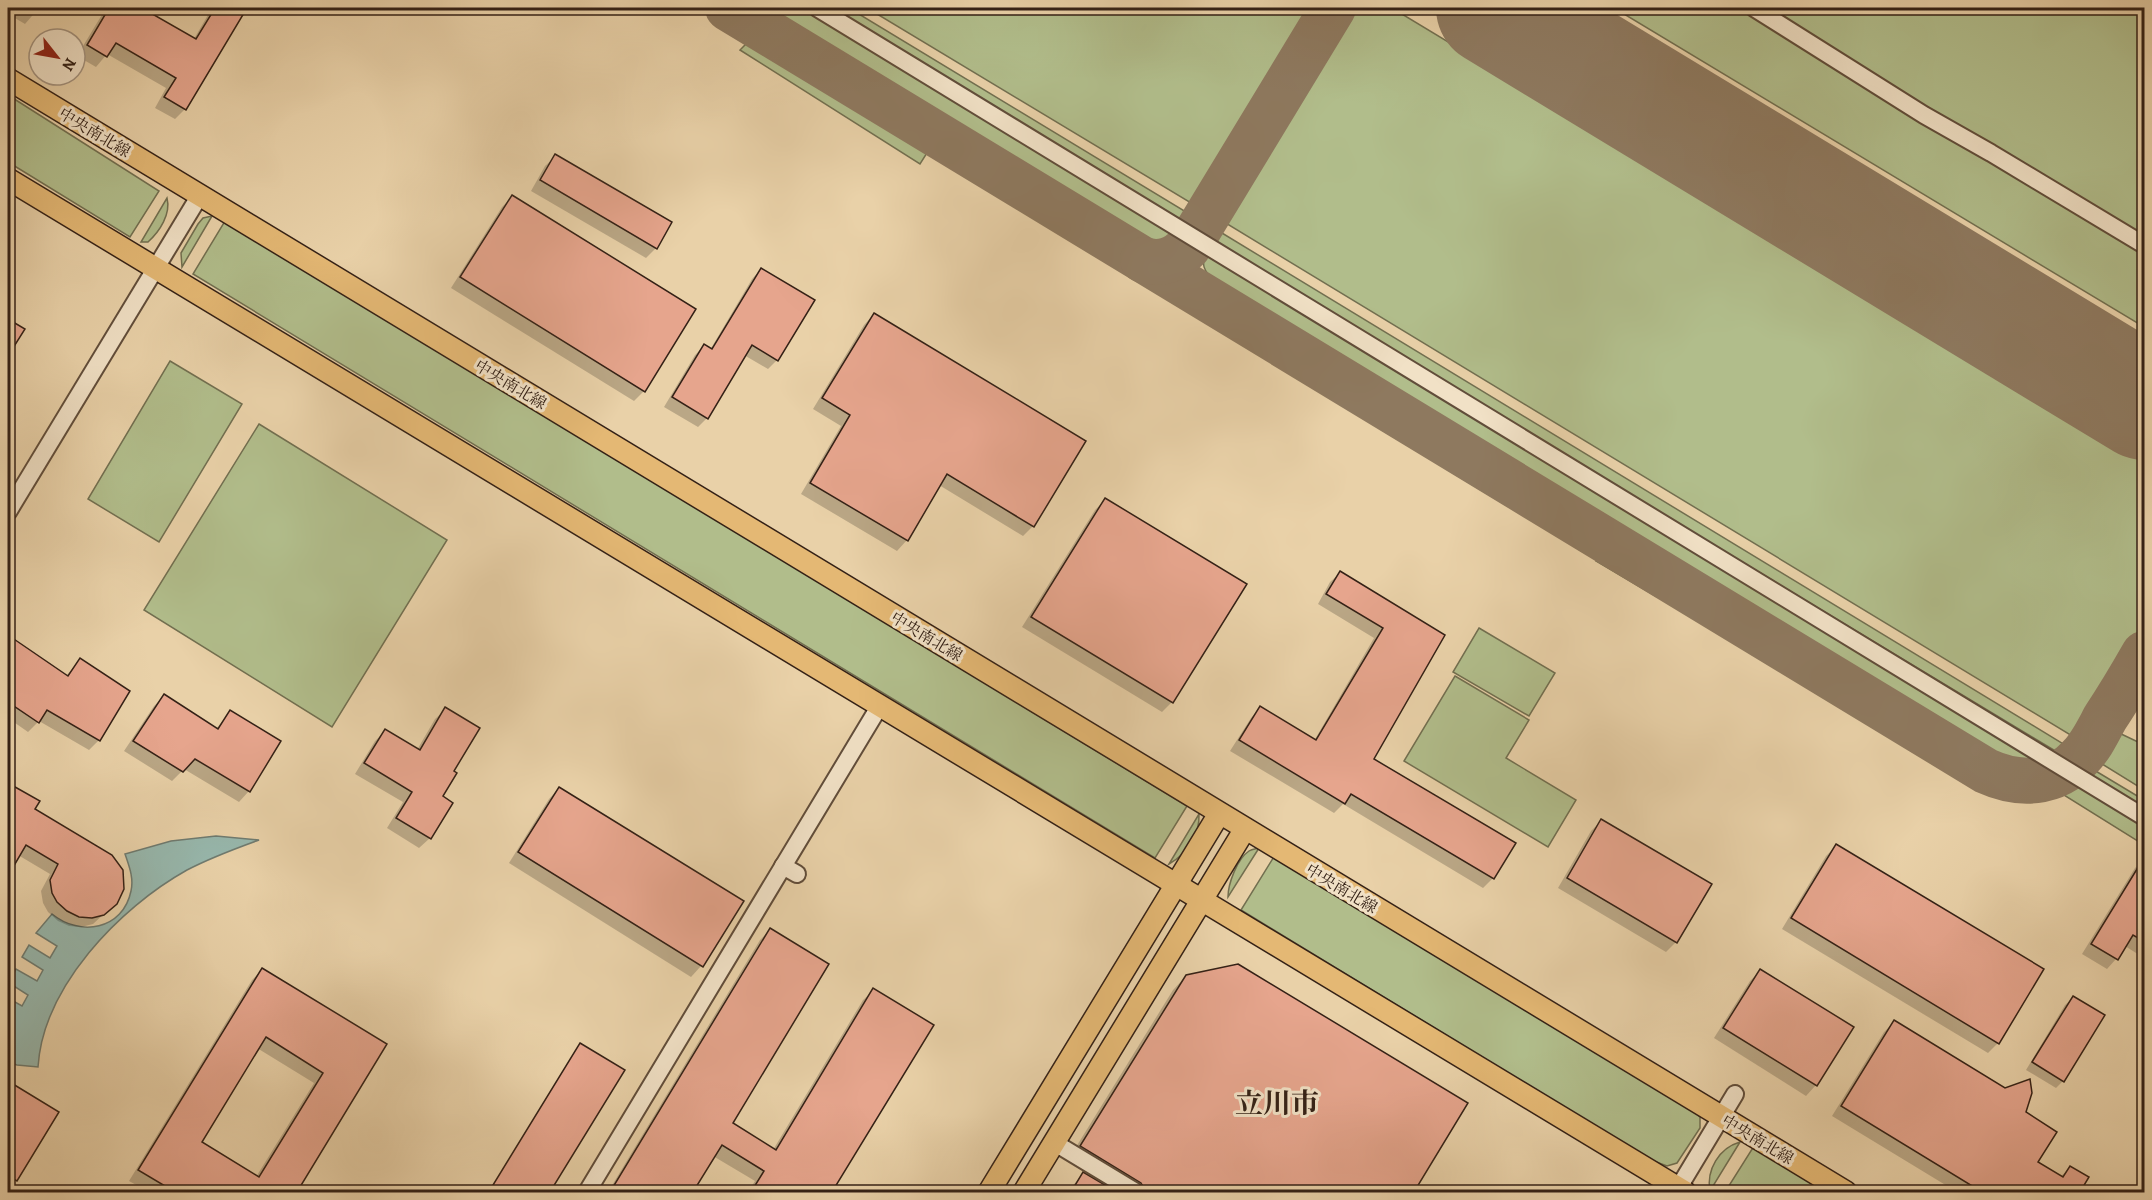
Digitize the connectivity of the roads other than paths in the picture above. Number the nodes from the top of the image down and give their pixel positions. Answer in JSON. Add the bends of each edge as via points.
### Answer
{"nodes":[{"id":1,"x":817,"y":8,"type":"edge"},
{"id":2,"x":1754,"y":8,"type":"edge"},
{"id":3,"x":8,"y":79,"type":"edge"},
{"id":4,"x":8,"y":179,"type":"edge"},
{"id":5,"x":200,"y":195,"type":"junction"},
{"id":6,"x":2145,"y":245,"type":"edge"},
{"id":7,"x":156,"y":269,"type":"junction"},
{"id":8,"x":8,"y":512,"type":"edge"},
{"id":9,"x":879,"y":707,"type":"junction"},
{"id":10,"x":1219,"y":814,"type":"junction"},
{"id":11,"x":2145,"y":817,"type":"edge"},
{"id":12,"x":1245,"y":829,"type":"junction"},
{"id":13,"x":1176,"y":885,"type":"junction"},
{"id":14,"x":1202,"y":900,"type":"junction"},
{"id":15,"x":1736,"y":1094,"type":"dead end"},
{"id":16,"x":1722,"y":1117,"type":"junction"},
{"id":17,"x":1055,"y":1143,"type":"junction"},
{"id":18,"x":1680,"y":1191,"type":"edge"},
{"id":19,"x":587,"y":1192,"type":"edge"},
{"id":20,"x":989,"y":1192,"type":"edge"},
{"id":21,"x":1024,"y":1192,"type":"edge"},
{"id":22,"x":1136,"y":1192,"type":"edge"},
{"id":23,"x":1846,"y":1192,"type":"edge"}],
"edges":[{"from":1,"to":11,"type":"street"},
{"from":2,"to":6,"type":"street","via":[[1924,115]]},
{"from":3,"to":5,"type":"main road","name":"中央南北線"},
{"from":4,"to":7,"type":"main road"},
{"from":5,"to":7,"type":"street"},
{"from":5,"to":10,"type":"main road","name":"中央南北線"},
{"from":7,"to":8,"type":"street"},
{"from":7,"to":9,"type":"main road"},
{"from":9,"to":13,"type":"main road"},
{"from":9,"to":19,"type":"street","via":[[790,870]]},
{"from":10,"to":12,"type":"main road","name":"中央南北線"},
{"from":10,"to":13,"type":"main road"},
{"from":12,"to":14,"type":"main road"},
{"from":12,"to":16,"type":"main road","name":"中央南北線"},
{"from":13,"to":14,"type":"main road"},
{"from":13,"to":20,"type":"main road"},
{"from":14,"to":17,"type":"main road"},
{"from":14,"to":18,"type":"main road"},
{"from":15,"to":16,"type":"street"},
{"from":16,"to":18,"type":"street"},
{"from":16,"to":23,"type":"main road","name":"中央南北線"},
{"from":17,"to":21,"type":"main road"},
{"from":17,"to":22,"type":"street"}]}
